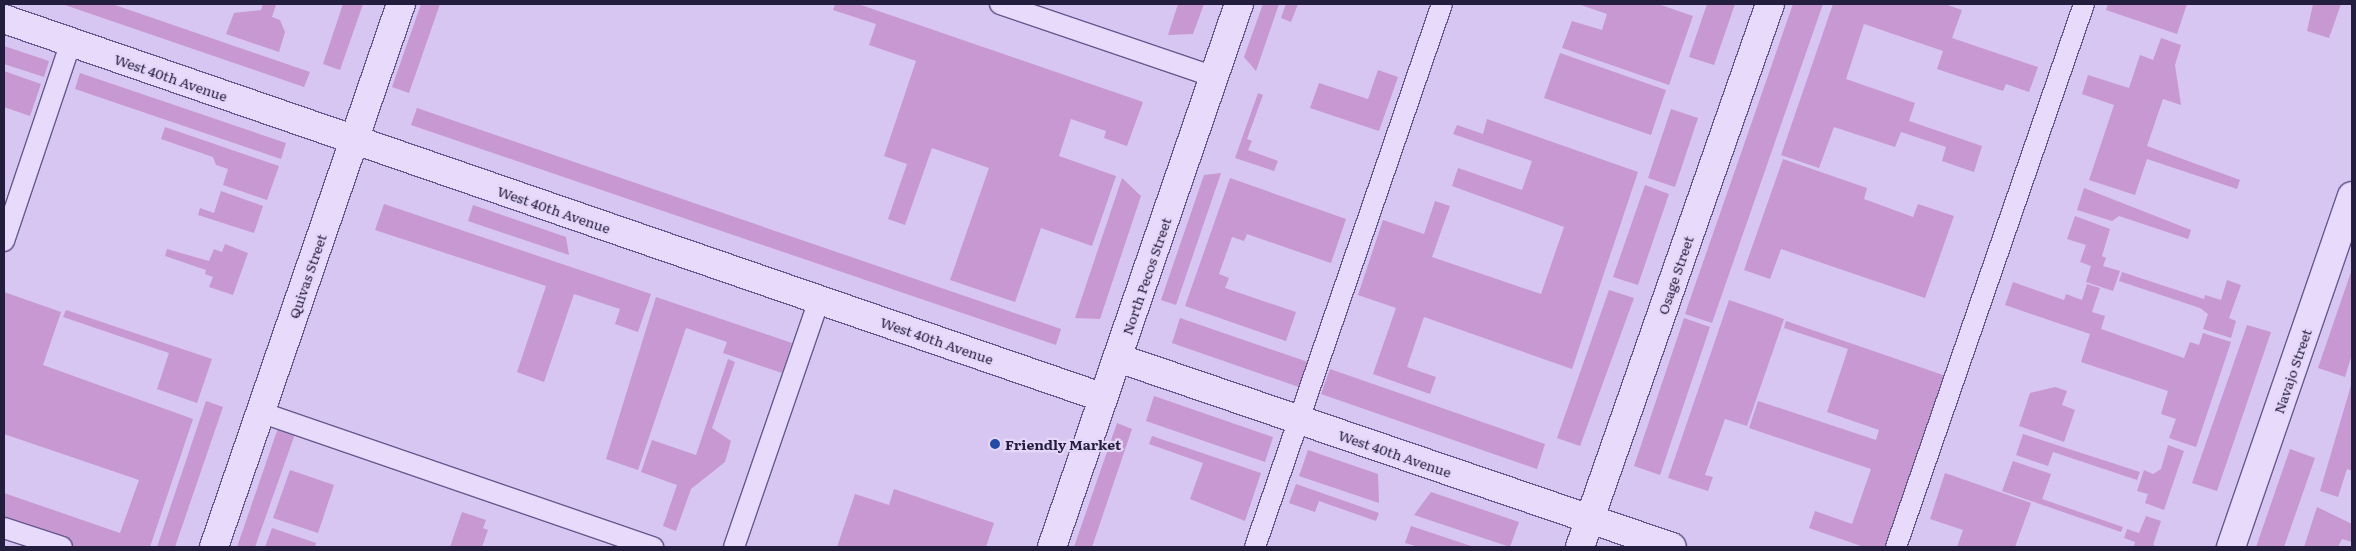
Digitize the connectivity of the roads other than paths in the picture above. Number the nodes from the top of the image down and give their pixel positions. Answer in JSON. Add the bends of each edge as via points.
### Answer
{"nodes":[{"id":1,"x":401,"y":4,"type":"edge"},
{"id":2,"x":1000,"y":4,"type":"edge"},
{"id":3,"x":1240,"y":4,"type":"edge"},
{"id":4,"x":1442,"y":4,"type":"edge"},
{"id":5,"x":1770,"y":4,"type":"edge"},
{"id":6,"x":2084,"y":4,"type":"edge"},
{"id":7,"x":4,"y":19,"type":"edge"},
{"id":8,"x":71,"y":42,"type":"junction"},
{"id":9,"x":1214,"y":77,"type":"junction"},
{"id":10,"x":354,"y":140,"type":"junction"},
{"id":11,"x":2352,"y":196,"type":"edge"},
{"id":12,"x":4,"y":241,"type":"edge"},
{"id":13,"x":819,"y":300,"type":"junction"},
{"id":14,"x":1118,"y":358,"type":"junction"},
{"id":15,"x":1104,"y":398,"type":"junction"},
{"id":16,"x":260,"y":412,"type":"junction"},
{"id":17,"x":1299,"y":420,"type":"junction"},
{"id":18,"x":1590,"y":519,"type":"junction"},
{"id":19,"x":4,"y":528,"type":"edge"},
{"id":20,"x":62,"y":547,"type":"edge"},
{"id":21,"x":214,"y":547,"type":"edge"},
{"id":22,"x":653,"y":547,"type":"edge"},
{"id":23,"x":734,"y":547,"type":"edge"},
{"id":24,"x":1052,"y":547,"type":"edge"},
{"id":25,"x":1255,"y":547,"type":"edge"},
{"id":26,"x":1580,"y":547,"type":"edge"},
{"id":27,"x":1672,"y":547,"type":"edge"},
{"id":28,"x":1896,"y":547,"type":"edge"},
{"id":29,"x":2232,"y":547,"type":"edge"}],
"edges":[{"from":1,"to":10,"type":"street","name":"Quivas Street"},
{"from":2,"to":9,"type":"lane"},
{"from":3,"to":9,"type":"street","name":"North Pecos Street"},
{"from":4,"to":17,"type":"lane"},
{"from":5,"to":18,"type":"street","name":"Osage Street"},
{"from":6,"to":28,"type":"lane"},
{"from":7,"to":8,"type":"street","name":"West 40th Avenue"},
{"from":8,"to":10,"type":"street","name":"West 40th Avenue"},
{"from":8,"to":12,"type":"lane"},
{"from":9,"to":14,"type":"street","name":"North Pecos Street"},
{"from":10,"to":13,"type":"street","name":"West 40th Avenue"},
{"from":10,"to":16,"type":"street","name":"Quivas Street"},
{"from":11,"to":29,"type":"street","name":"Navajo Street"},
{"from":13,"to":15,"type":"street","name":"West 40th Avenue"},
{"from":13,"to":23,"type":"lane"},
{"from":14,"to":15,"type":"street","name":"North Pecos Street"},
{"from":14,"to":17,"type":"street","name":"West 40th Avenue"},
{"from":15,"to":24,"type":"street","name":"North Pecos Street"},
{"from":16,"to":21,"type":"street","name":"Quivas Street"},
{"from":16,"to":22,"type":"lane"},
{"from":17,"to":18,"type":"street","name":"West 40th Avenue"},
{"from":17,"to":25,"type":"lane"},
{"from":18,"to":26,"type":"street","name":"Osage Street"},
{"from":18,"to":27,"type":"street","name":"West 40th Avenue"},
{"from":19,"to":20,"type":"lane"}]}
